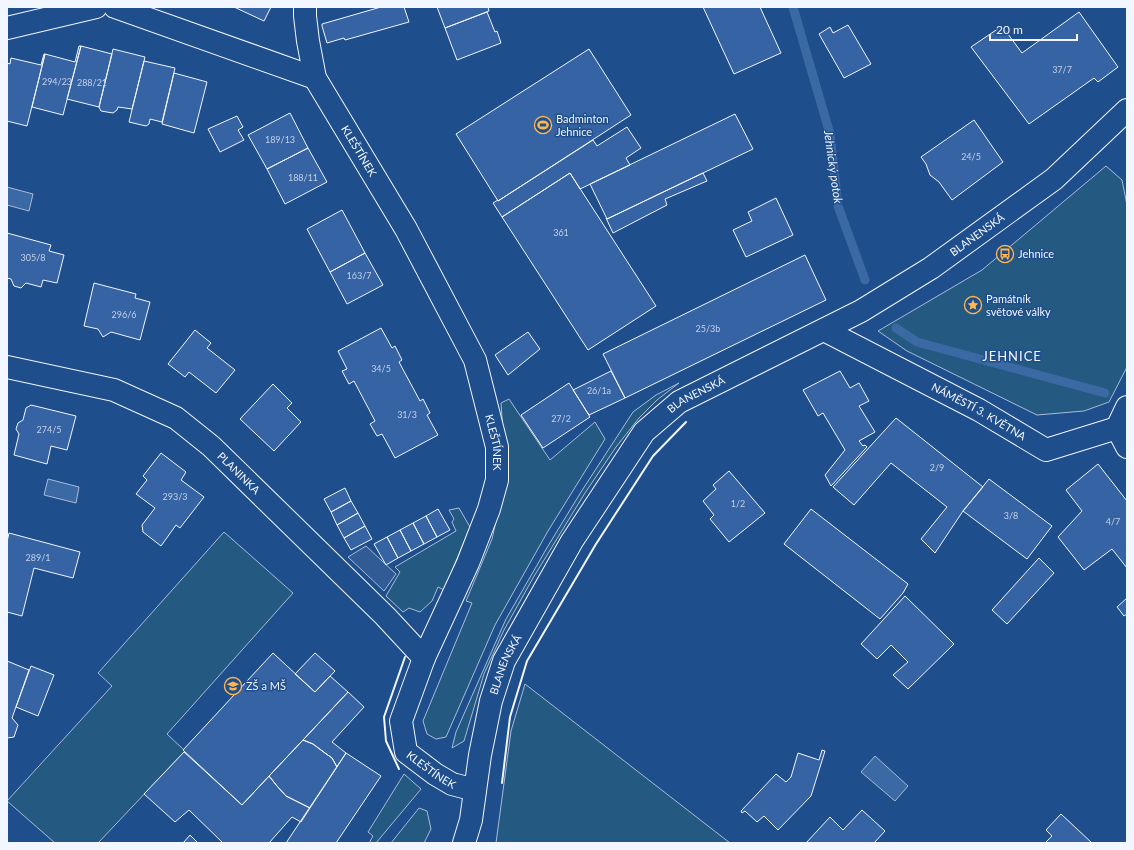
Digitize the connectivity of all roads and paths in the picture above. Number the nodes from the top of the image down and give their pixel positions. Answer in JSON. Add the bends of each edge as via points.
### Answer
{"nodes":[{"id":1,"x":96,"y":7,"type":"edge"},
{"id":2,"x":115,"y":7,"type":"edge"},
{"id":3,"x":305,"y":7,"type":"edge"},
{"id":4,"x":7,"y":28,"type":"edge"},
{"id":5,"x":315,"y":78,"type":"junction"},
{"id":6,"x":1127,"y":110,"type":"edge"},
{"id":7,"x":824,"y":330,"type":"junction"},
{"id":8,"x":7,"y":367,"type":"edge"},
{"id":9,"x":1127,"y":407,"type":"edge"},
{"id":10,"x":1117,"y":428,"type":"junction"},
{"id":11,"x":1127,"y":447,"type":"edge"},
{"id":12,"x":424,"y":658,"type":"junction"},
{"id":13,"x":475,"y":790,"type":"junction"},
{"id":14,"x":464,"y":843,"type":"edge"}],
"edges":[{"from":1,"to":4,"type":"street"},
{"from":2,"to":5,"type":"street"},
{"from":3,"to":5,"type":"street","name":"KLEŠTÍNEK"},
{"from":5,"to":12,"type":"street","name":"KLEŠTÍNEK","via":[[406,229],[475,360],[497,447],[496,480],[489,509],[468,563]]},
{"from":6,"to":7,"type":"street","name":"BLANENSKÁ","via":[[1054,179],[982,232],[931,268],[861,311]]},
{"from":7,"to":10,"type":"street","name":"NÁMĚSTÍ 3. KVĚTNA","via":[[979,410],[1046,450]]},
{"from":7,"to":13,"type":"street","name":"BLANENSKÁ","via":[[679,402],[644,432],[572,541],[504,661],[491,700]]},
{"from":8,"to":12,"type":"street","name":"PLANINKA","via":[[114,390],[176,418],[211,446]]},
{"from":9,"to":10,"type":"street"},
{"from":10,"to":11,"type":"street"},
{"from":12,"to":13,"type":"street","name":"KLEŠTÍNEK","via":[[401,720],[406,752],[452,784]]},
{"from":13,"to":14,"type":"street","name":"BLANENSKÁ","via":[[471,820]]}]}
